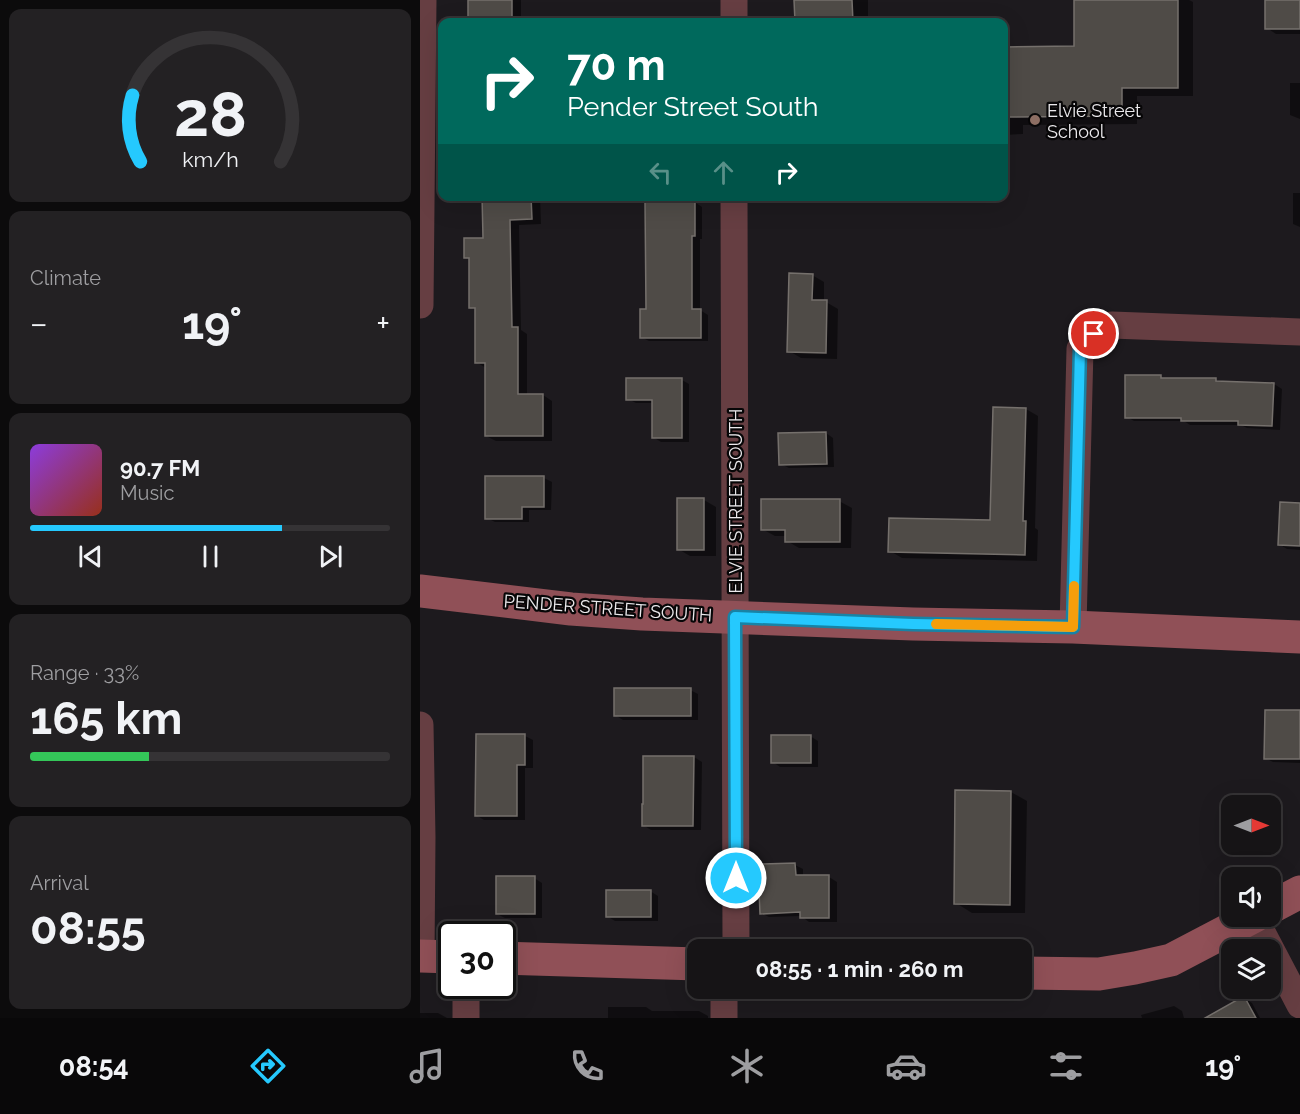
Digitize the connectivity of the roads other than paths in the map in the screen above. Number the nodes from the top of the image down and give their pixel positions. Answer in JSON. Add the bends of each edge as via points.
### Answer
{"nodes":[{"id":1,"x":423,"y":0,"type":"edge"},
{"id":2,"x":734,"y":0,"type":"edge"},
{"id":3,"x":734,"y":18,"type":"edge"},
{"id":4,"x":734,"y":201,"type":"edge"},
{"id":5,"x":420,"y":305,"type":"edge"},
{"id":6,"x":1300,"y":332,"type":"edge"},
{"id":7,"x":420,"y":591,"type":"edge"},
{"id":8,"x":735,"y":617,"type":"junction"},
{"id":9,"x":1073,"y":627,"type":"junction"},
{"id":10,"x":1300,"y":637,"type":"edge"},
{"id":11,"x":420,"y":725,"type":"edge"},
{"id":12,"x":1300,"y":892,"type":"edge"},
{"id":13,"x":1281,"y":902,"type":"edge"},
{"id":14,"x":1235,"y":927,"type":"edge"},
{"id":15,"x":1260,"y":927,"type":"edge"},
{"id":16,"x":736,"y":939,"type":"edge"},
{"id":17,"x":431,"y":956,"type":"edge"},
{"id":18,"x":516,"y":958,"type":"edge"},
{"id":19,"x":687,"y":964,"type":"edge"},
{"id":20,"x":1032,"y":973,"type":"edge"},
{"id":21,"x":466,"y":999,"type":"edge"},
{"id":22,"x":724,"y":999,"type":"edge"},
{"id":23,"x":1300,"y":1005,"type":"edge"},
{"id":24,"x":466,"y":1018,"type":"edge"},
{"id":25,"x":724,"y":1018,"type":"edge"}],
"edges":[{"from":1,"to":5,"type":"street"},
{"from":2,"to":3,"type":"street"},
{"from":4,"to":8,"type":"street","name":"ELVIE STREET SOUTH"},
{"from":6,"to":9,"type":"street","via":[[1112,325],[1094,334],[1080,349]]},
{"from":7,"to":8,"type":"street","name":"PENDER STREET SOUTH","via":[[572,609]]},
{"from":8,"to":9,"type":"street","name":"PENDER STREET SOUTH"},
{"from":8,"to":16,"type":"street","name":"ELVIE STREET SOUTH"},
{"from":9,"to":10,"type":"street","name":"PENDER STREET SOUTH"},
{"from":11,"to":17,"type":"street","via":[[422,837]]},
{"from":12,"to":13,"type":"street"},
{"from":14,"to":20,"type":"street","via":[[1171,960],[1099,974]]},
{"from":15,"to":23,"type":"street"},
{"from":18,"to":19,"type":"street"},
{"from":21,"to":24,"type":"street"},
{"from":22,"to":25,"type":"street"}]}
